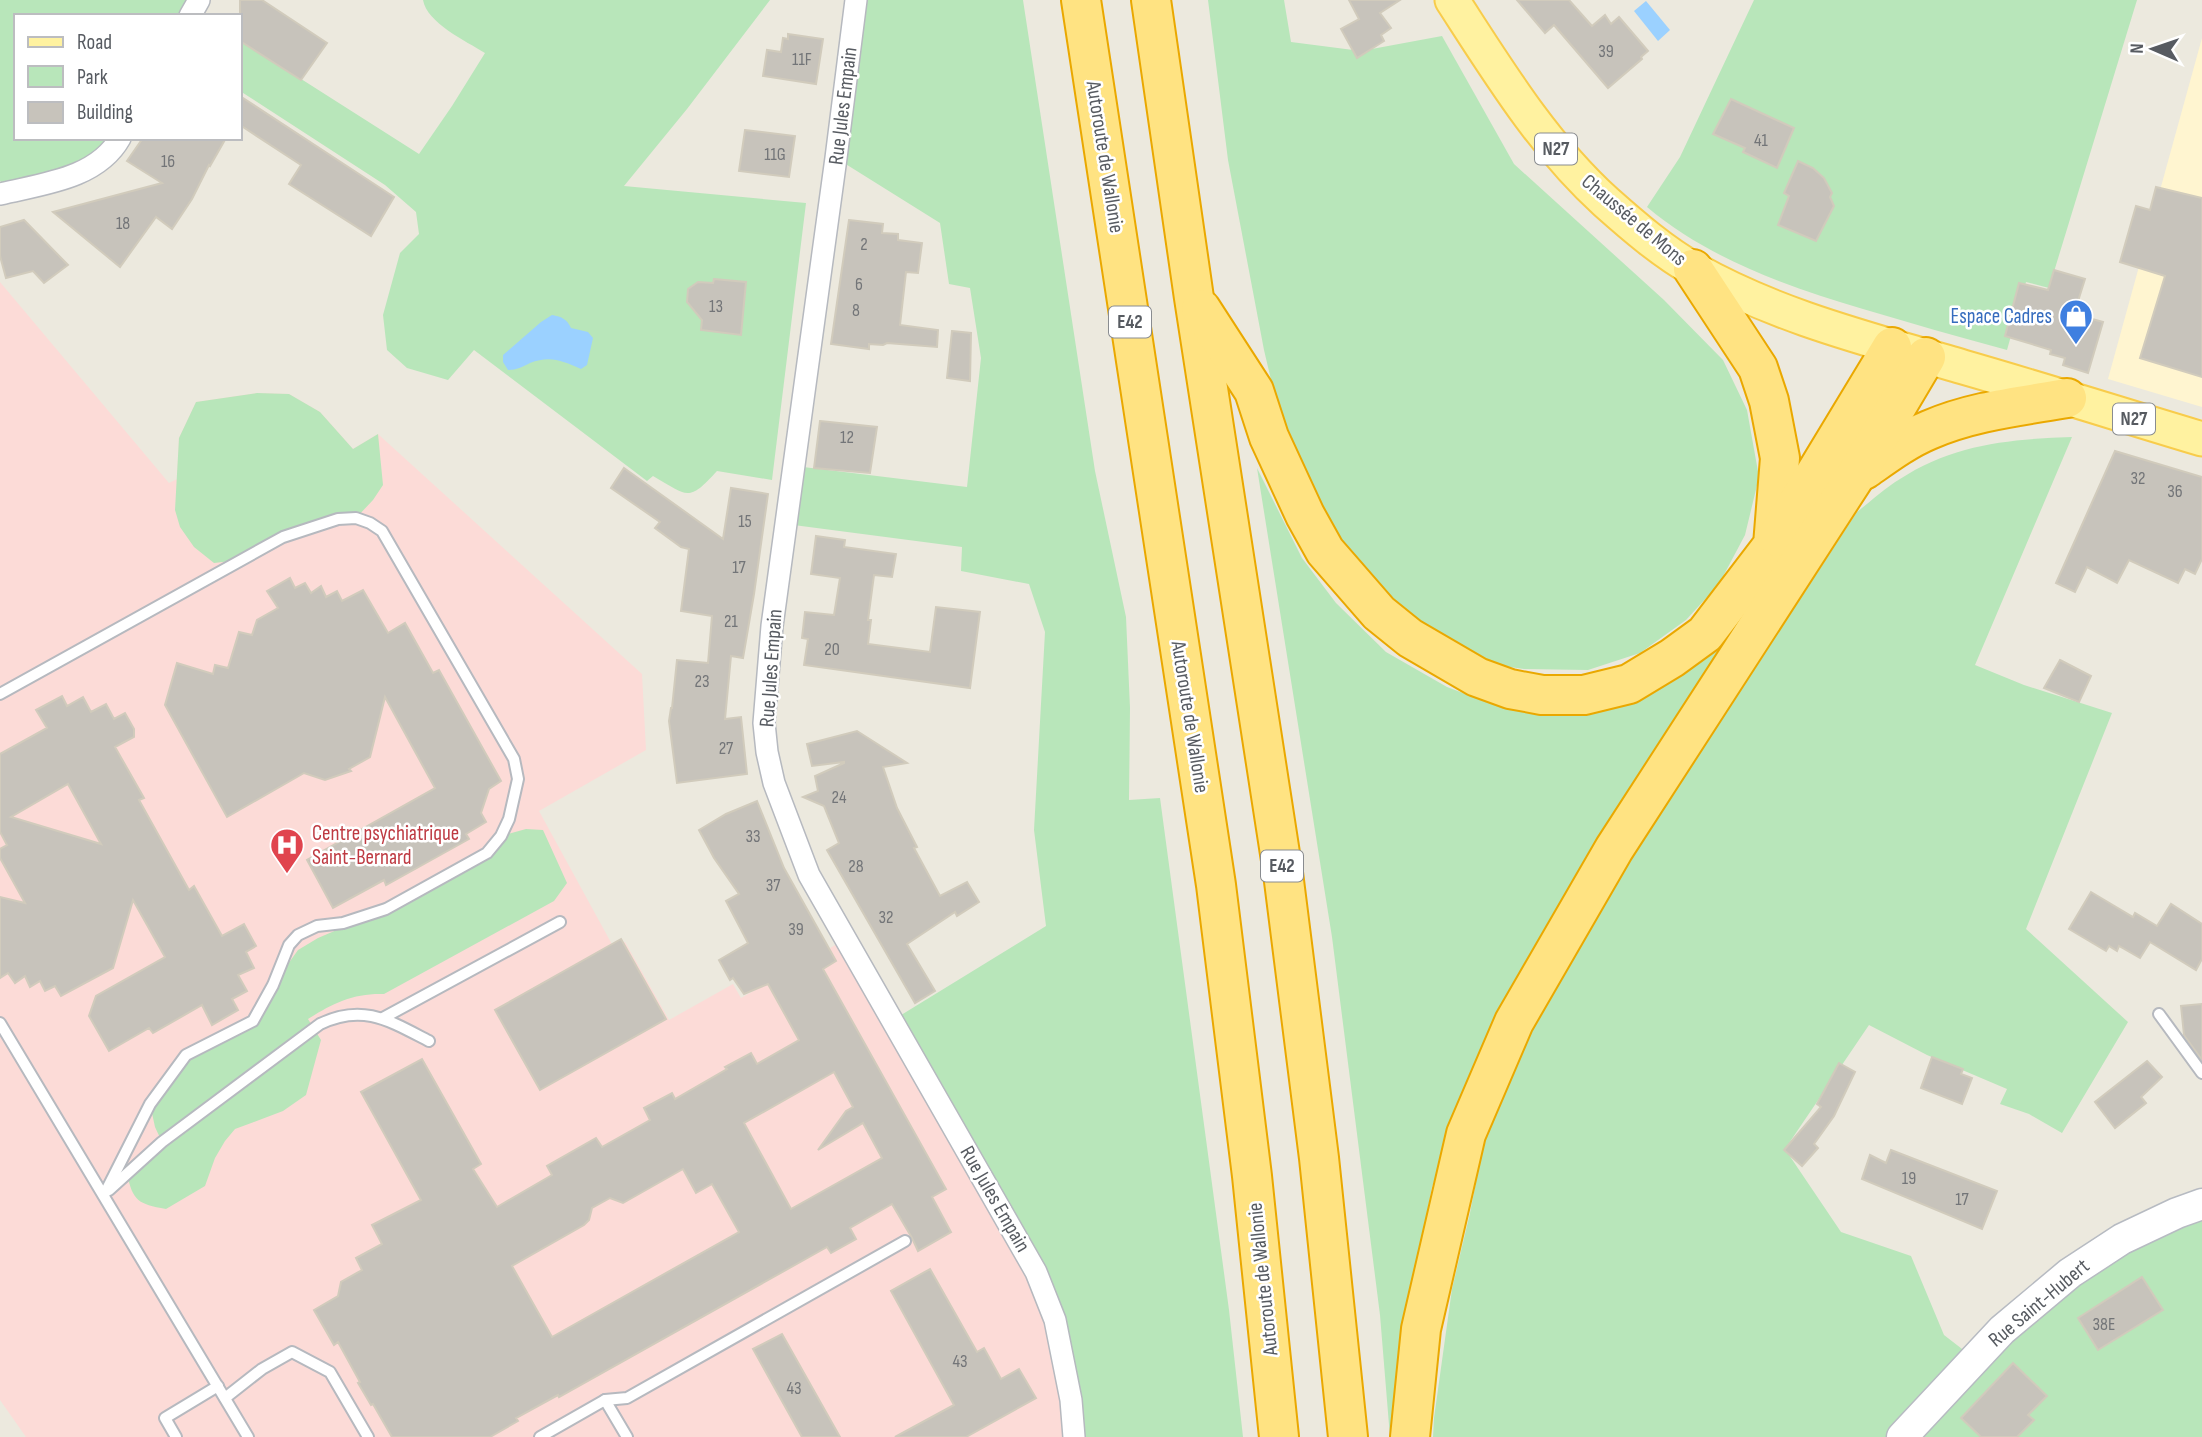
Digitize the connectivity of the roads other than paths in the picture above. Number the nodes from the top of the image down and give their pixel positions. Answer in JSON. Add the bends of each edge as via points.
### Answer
{"nodes":[{"id":1,"x":856,"y":0,"type":"edge"},
{"id":2,"x":1081,"y":0,"type":"edge"},
{"id":3,"x":1152,"y":0,"type":"edge"},
{"id":4,"x":1460,"y":4,"type":"edge"},
{"id":5,"x":118,"y":140,"type":"edge"},
{"id":6,"x":4,"y":189,"type":"edge"},
{"id":7,"x":1693,"y":269,"type":"junction"},
{"id":8,"x":1194,"y":298,"type":"junction"},
{"id":9,"x":1909,"y":352,"type":"junction"},
{"id":10,"x":2067,"y":398,"type":"junction"},
{"id":11,"x":2202,"y":439,"type":"edge"},
{"id":12,"x":1856,"y":475,"type":"junction"},
{"id":13,"x":1773,"y":545,"type":"junction"},
{"id":14,"x":0,"y":694,"type":"edge"},
{"id":15,"x":560,"y":922,"type":"dead end"},
{"id":16,"x":2159,"y":1014,"type":"dead end"},
{"id":17,"x":383,"y":1018,"type":"junction"},
{"id":18,"x":0,"y":1023,"type":"edge"},
{"id":19,"x":429,"y":1041,"type":"dead end"},
{"id":20,"x":2202,"y":1073,"type":"edge"},
{"id":21,"x":104,"y":1195,"type":"junction"},
{"id":22,"x":2202,"y":1204,"type":"edge"},
{"id":23,"x":905,"y":1241,"type":"dead end"},
{"id":24,"x":218,"y":1386,"type":"junction"},
{"id":25,"x":225,"y":1398,"type":"junction"},
{"id":26,"x":605,"y":1400,"type":"junction"},
{"id":27,"x":176,"y":1437,"type":"edge"},
{"id":28,"x":248,"y":1437,"type":"edge"},
{"id":29,"x":369,"y":1437,"type":"edge"},
{"id":30,"x":540,"y":1437,"type":"edge"},
{"id":31,"x":627,"y":1437,"type":"edge"},
{"id":32,"x":1074,"y":1437,"type":"edge"},
{"id":33,"x":1279,"y":1437,"type":"edge"},
{"id":34,"x":1348,"y":1437,"type":"edge"},
{"id":35,"x":1410,"y":1437,"type":"edge"},
{"id":36,"x":1902,"y":1437,"type":"edge"}],
"edges":[{"from":1,"to":32,"type":"street","name":"Rue Jules Empain","via":[[772,626],[764,723],[767,752],[809,875],[1037,1272],[1055,1320]]},
{"from":2,"to":33,"type":"highway","name":"Autoroute de Wallonie","number":"E42","via":[[1216,885]]},
{"from":3,"to":8,"type":"highway","number":"E42"},
{"from":4,"to":7,"type":"main road","name":"Chaussée de Mons","number":"N27","via":[[1527,113],[1567,162],[1625,218]]},
{"from":5,"to":6,"type":"street","via":[[87,170]]},
{"from":7,"to":9,"type":"main road","number":"N27","via":[[1788,314]]},
{"from":7,"to":13,"type":"highway","via":[[1758,368],[1769,401],[1780,458]]},
{"from":8,"to":13,"type":"highway","via":[[1254,391],[1269,437],[1325,551],[1379,613],[1410,638],[1477,677],[1542,695],[1584,695],[1629,684],[1705,634]]},
{"from":8,"to":34,"type":"highway","number":"E42","via":[[1283,873]]},
{"from":9,"to":10,"type":"main road","number":"N27"},
{"from":9,"to":12,"type":"highway"},
{"from":9,"to":13,"type":"highway"},
{"from":10,"to":11,"type":"main road","number":"N27"},
{"from":10,"to":12,"type":"highway","via":[[1966,417],[1928,430]]},
{"from":12,"to":35,"type":"highway","via":[[1614,849],[1514,1022],[1466,1134],[1421,1329]]},
{"from":14,"to":21,"type":"lane","via":[[283,537],[338,519],[356,518],[382,531],[514,760],[518,779],[509,819],[488,853],[386,909],[317,926],[289,944],[253,1021],[186,1055],[150,1104]]},
{"from":15,"to":17,"type":"lane"},
{"from":16,"to":20,"type":"lane"},
{"from":17,"to":19,"type":"lane"},
{"from":17,"to":21,"type":"lane","via":[[337,1016],[320,1024],[162,1142]]},
{"from":18,"to":21,"type":"lane"},
{"from":21,"to":24,"type":"lane"},
{"from":22,"to":36,"type":"street","name":"Rue Saint-Hubert","via":[[2122,1239],[2070,1273],[2002,1330]]},
{"from":23,"to":26,"type":"lane","via":[[626,1398]]},
{"from":24,"to":25,"type":"lane"},
{"from":24,"to":27,"type":"lane","via":[[165,1418]]},
{"from":25,"to":28,"type":"lane"},
{"from":25,"to":29,"type":"lane","via":[[292,1352],[330,1372]]},
{"from":26,"to":30,"type":"lane"},
{"from":26,"to":31,"type":"lane"}]}
